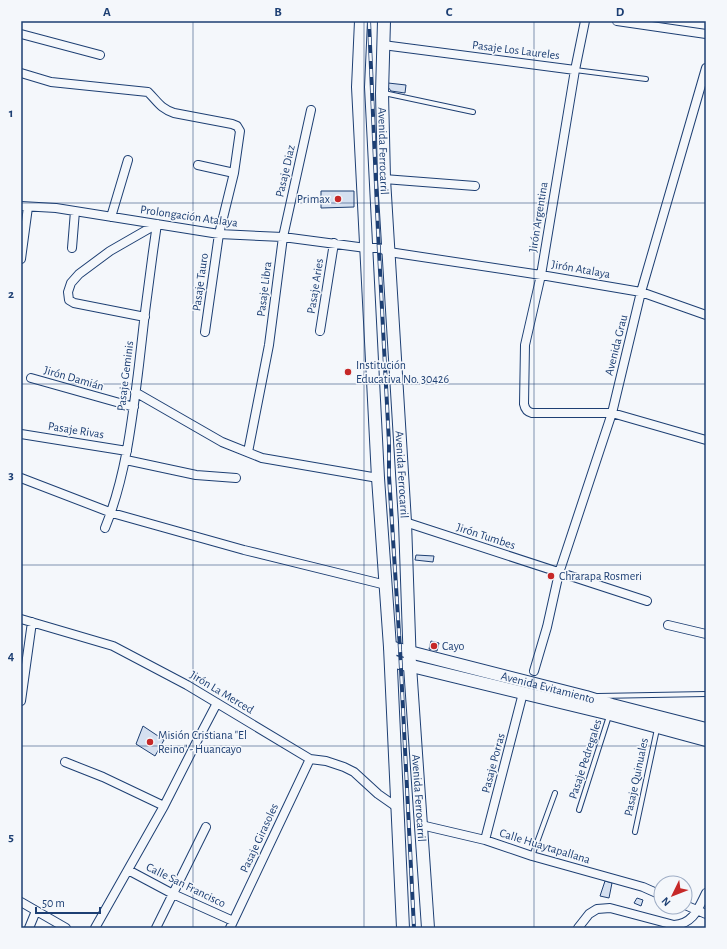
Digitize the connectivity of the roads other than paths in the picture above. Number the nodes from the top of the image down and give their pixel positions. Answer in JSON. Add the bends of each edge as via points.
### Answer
{"nodes":[{"id":1,"x":361,"y":21,"type":"edge"},
{"id":2,"x":384,"y":21,"type":"edge"},
{"id":3,"x":585,"y":21,"type":"edge"},
{"id":4,"x":617,"y":21,"type":"edge"},
{"id":5,"x":21,"y":34,"type":"edge"},
{"id":6,"x":706,"y":34,"type":"edge"},
{"id":7,"x":383,"y":45,"type":"junction"},
{"id":8,"x":100,"y":54,"type":"dead end"},
{"id":9,"x":706,"y":68,"type":"edge"},
{"id":10,"x":575,"y":70,"type":"junction"},
{"id":11,"x":21,"y":73,"type":"edge"},
{"id":12,"x":646,"y":80,"type":"dead end"},
{"id":13,"x":382,"y":92,"type":"junction"},
{"id":14,"x":311,"y":110,"type":"dead end"},
{"id":15,"x":473,"y":112,"type":"dead end"},
{"id":16,"x":128,"y":160,"type":"dead end"},
{"id":17,"x":198,"y":164,"type":"dead end"},
{"id":18,"x":234,"y":173,"type":"junction"},
{"id":19,"x":384,"y":178,"type":"junction"},
{"id":20,"x":475,"y":186,"type":"dead end"},
{"id":21,"x":24,"y":206,"type":"edge"},
{"id":22,"x":75,"y":211,"type":"junction"},
{"id":23,"x":111,"y":217,"type":"junction"},
{"id":24,"x":156,"y":224,"type":"junction"},
{"id":25,"x":219,"y":234,"type":"junction"},
{"id":26,"x":283,"y":237,"type":"junction"},
{"id":27,"x":334,"y":243,"type":"junction"},
{"id":28,"x":72,"y":248,"type":"dead end"},
{"id":29,"x":366,"y":248,"type":"junction"},
{"id":30,"x":384,"y":250,"type":"junction"},
{"id":31,"x":21,"y":259,"type":"edge"},
{"id":32,"x":541,"y":275,"type":"junction"},
{"id":33,"x":641,"y":292,"type":"junction"},
{"id":34,"x":706,"y":315,"type":"edge"},
{"id":35,"x":145,"y":317,"type":"junction"},
{"id":36,"x":320,"y":331,"type":"dead end"},
{"id":37,"x":205,"y":332,"type":"dead end"},
{"id":38,"x":30,"y":378,"type":"dead end"},
{"id":39,"x":136,"y":392,"type":"junction"},
{"id":40,"x":134,"y":407,"type":"junction"},
{"id":41,"x":612,"y":413,"type":"junction"},
{"id":42,"x":21,"y":434,"type":"edge"},
{"id":43,"x":706,"y":440,"type":"edge"},
{"id":44,"x":127,"y":451,"type":"junction"},
{"id":45,"x":248,"y":452,"type":"junction"},
{"id":46,"x":126,"y":460,"type":"junction"},
{"id":47,"x":21,"y":478,"type":"edge"},
{"id":48,"x":236,"y":478,"type":"dead end"},
{"id":49,"x":378,"y":478,"type":"junction"},
{"id":50,"x":112,"y":513,"type":"junction"},
{"id":51,"x":405,"y":522,"type":"junction"},
{"id":52,"x":106,"y":528,"type":"dead end"},
{"id":53,"x":559,"y":573,"type":"junction"},
{"id":54,"x":386,"y":584,"type":"junction"},
{"id":55,"x":647,"y":601,"type":"dead end"},
{"id":56,"x":21,"y":619,"type":"edge"},
{"id":57,"x":32,"y":622,"type":"junction"},
{"id":58,"x":668,"y":625,"type":"dead end"},
{"id":59,"x":706,"y":634,"type":"edge"},
{"id":60,"x":390,"y":647,"type":"junction"},
{"id":61,"x":410,"y":652,"type":"junction"},
{"id":62,"x":391,"y":662,"type":"junction"},
{"id":63,"x":410,"y":666,"type":"junction"},
{"id":64,"x":534,"y":671,"type":"dead end"},
{"id":65,"x":523,"y":693,"type":"junction"},
{"id":66,"x":706,"y":694,"type":"edge"},
{"id":67,"x":586,"y":697,"type":"junction"},
{"id":68,"x":21,"y":701,"type":"edge"},
{"id":69,"x":218,"y":704,"type":"junction"},
{"id":70,"x":610,"y":714,"type":"junction"},
{"id":71,"x":657,"y":727,"type":"junction"},
{"id":72,"x":706,"y":729,"type":"edge"},
{"id":73,"x":706,"y":740,"type":"edge"},
{"id":74,"x":310,"y":758,"type":"junction"},
{"id":75,"x":65,"y":762,"type":"dead end"},
{"id":76,"x":555,"y":793,"type":"dead end"},
{"id":77,"x":164,"y":806,"type":"junction"},
{"id":78,"x":398,"y":808,"type":"junction"},
{"id":79,"x":579,"y":810,"type":"dead end"},
{"id":80,"x":421,"y":826,"type":"junction"},
{"id":81,"x":206,"y":827,"type":"dead end"},
{"id":82,"x":635,"y":832,"type":"dead end"},
{"id":83,"x":485,"y":840,"type":"junction"},
{"id":84,"x":532,"y":856,"type":"junction"},
{"id":85,"x":128,"y":870,"type":"junction"},
{"id":86,"x":653,"y":891,"type":"edge"},
{"id":87,"x":706,"y":893,"type":"edge"},
{"id":88,"x":173,"y":894,"type":"junction"},
{"id":89,"x":21,"y":902,"type":"edge"},
{"id":90,"x":693,"y":908,"type":"edge"},
{"id":91,"x":697,"y":910,"type":"junction"},
{"id":92,"x":36,"y":911,"type":"junction"},
{"id":93,"x":706,"y":914,"type":"edge"},
{"id":94,"x":231,"y":925,"type":"edge"},
{"id":95,"x":29,"y":928,"type":"edge"},
{"id":96,"x":66,"y":928,"type":"edge"},
{"id":97,"x":95,"y":928,"type":"edge"},
{"id":98,"x":156,"y":928,"type":"edge"},
{"id":99,"x":403,"y":928,"type":"edge"},
{"id":100,"x":428,"y":928,"type":"edge"},
{"id":101,"x":578,"y":928,"type":"edge"}],
"edges":[{"from":1,"to":29,"type":"main road","name":"Avenida Ferrocarril","via":[[358,87]]},
{"from":2,"to":7,"type":"main road","name":"Avenida Ferrocarril"},
{"from":3,"to":10,"type":"street","name":"Jirón Argentina"},
{"from":4,"to":6,"type":"street"},
{"from":5,"to":8,"type":"street"},
{"from":7,"to":10,"type":"street","name":"Pasaje Los Laureles"},
{"from":7,"to":13,"type":"main road","name":"Avenida Ferrocarril"},
{"from":9,"to":33,"type":"street","name":"Avenida Grau"},
{"from":10,"to":12,"type":"lane","name":"Pasaje Los Laureles"},
{"from":10,"to":32,"type":"street","name":"Jirón Argentina"},
{"from":11,"to":18,"type":"street","name":"Pasaje Tauro","via":[[51,82],[148,92],[166,110],[237,126],[240,131]]},
{"from":13,"to":15,"type":"lane"},
{"from":13,"to":19,"type":"main road","name":"Avenida Ferrocarril"},
{"from":14,"to":26,"type":"street","name":"Pasaje Diaz"},
{"from":16,"to":23,"type":"street"},
{"from":17,"to":18,"type":"street"},
{"from":18,"to":25,"type":"street","name":"Pasaje Tauro"},
{"from":19,"to":20,"type":"street"},
{"from":19,"to":30,"type":"main road","name":"Avenida Ferrocarril"},
{"from":21,"to":22,"type":"street","name":"Prolongación Atalaya"},
{"from":21,"to":31,"type":"street"},
{"from":22,"to":23,"type":"street","name":"Prolongación Atalaya"},
{"from":22,"to":28,"type":"street"},
{"from":23,"to":24,"type":"street","name":"Prolongación Atalaya"},
{"from":24,"to":25,"type":"street","name":"Prolongación Atalaya"},
{"from":24,"to":35,"type":"street","name":"Pasaje Geminis"},
{"from":24,"to":35,"type":"street","via":[[110,251],[79,274],[71,283],[68,292],[69,300],[74,303]]},
{"from":25,"to":26,"type":"street","name":"Prolongación Atalaya"},
{"from":25,"to":37,"type":"street","name":"Pasaje Tauro"},
{"from":26,"to":27,"type":"street","name":"Prolongación Atalaya"},
{"from":26,"to":45,"type":"street","name":"Pasaje Libra","via":[[269,345]]},
{"from":27,"to":29,"type":"street","name":"Prolongación Atalaya"},
{"from":27,"to":36,"type":"street","name":"Pasaje Aries"},
{"from":29,"to":30,"type":"street","name":"Prolongación Atalaya"},
{"from":29,"to":49,"type":"main road","name":"Avenida Ferrocarril"},
{"from":30,"to":32,"type":"street","name":"Jirón Atalaya"},
{"from":30,"to":51,"type":"main road","name":"Avenida Ferrocarril"},
{"from":32,"to":33,"type":"street","name":"Jirón Atalaya"},
{"from":32,"to":41,"type":"street","name":"Jirón Argentina","via":[[526,345],[525,408],[528,413]]},
{"from":33,"to":34,"type":"street","name":"Jirón Atalaya"},
{"from":33,"to":41,"type":"street","name":"Avenida Grau"},
{"from":35,"to":39,"type":"street","name":"Pasaje Geminis"},
{"from":38,"to":40,"type":"street","name":"Jirón Damián"},
{"from":39,"to":40,"type":"street","name":"Pasaje Geminis"},
{"from":39,"to":45,"type":"street","via":[[222,442]]},
{"from":40,"to":44,"type":"street","name":"Pasaje Geminis"},
{"from":41,"to":43,"type":"street"},
{"from":41,"to":53,"type":"street","name":"Avenida Grau"},
{"from":42,"to":44,"type":"street","name":"Pasaje Rivas"},
{"from":44,"to":46,"type":"street","name":"Pasaje Geminis"},
{"from":45,"to":49,"type":"street","via":[[262,458]]},
{"from":46,"to":48,"type":"street","via":[[196,475]]},
{"from":46,"to":50,"type":"street","name":"Pasaje Geminis"},
{"from":47,"to":50,"type":"street"},
{"from":49,"to":54,"type":"main road","name":"Avenida Ferrocarril"},
{"from":50,"to":52,"type":"street","name":"Pasaje Geminis"},
{"from":50,"to":54,"type":"street","via":[[244,550]]},
{"from":51,"to":53,"type":"street","name":"Jirón Tumbes"},
{"from":51,"to":61,"type":"main road","name":"Avenida Ferrocarril"},
{"from":53,"to":55,"type":"street","name":"Jirón Tumbes"},
{"from":53,"to":64,"type":"street","name":"Avenida Grau"},
{"from":54,"to":60,"type":"main road","name":"Avenida Ferrocarril"},
{"from":56,"to":57,"type":"street","name":"Jirón La Merced"},
{"from":57,"to":68,"type":"street"},
{"from":57,"to":69,"type":"street","name":"Jirón La Merced","via":[[113,646]]},
{"from":58,"to":59,"type":"street"},
{"from":60,"to":61,"type":"main road","name":"Avenida Evitamiento"},
{"from":60,"to":62,"type":"main road","name":"Avenida Ferrocarril"},
{"from":61,"to":63,"type":"main road","name":"Avenida Ferrocarril"},
{"from":61,"to":67,"type":"main road","name":"Avenida Evitamiento"},
{"from":62,"to":63,"type":"main road","name":"Avenida Evitamiento"},
{"from":62,"to":78,"type":"main road","name":"Avenida Ferrocarril"},
{"from":63,"to":65,"type":"main road","name":"Avenida Evitamiento"},
{"from":63,"to":80,"type":"main road","name":"Avenida Ferrocarril"},
{"from":65,"to":70,"type":"main road","name":"Avenida Evitamiento"},
{"from":65,"to":83,"type":"street","name":"Pasaje Porras"},
{"from":66,"to":67,"type":"lane"},
{"from":67,"to":72,"type":"main road","name":"Avenida Evitamiento"},
{"from":69,"to":74,"type":"street","name":"Jirón La Merced"},
{"from":69,"to":77,"type":"street"},
{"from":70,"to":71,"type":"main road","name":"Avenida Evitamiento"},
{"from":70,"to":79,"type":"lane","name":"Pasaje Pedregales"},
{"from":71,"to":73,"type":"main road","name":"Avenida Evitamiento"},
{"from":71,"to":82,"type":"lane","name":"Pasaje Quinuales"},
{"from":74,"to":78,"type":"street","name":"Jirón La Merced","via":[[326,760],[354,772]]},
{"from":74,"to":94,"type":"street","name":"Pasaje Girasoles"},
{"from":75,"to":77,"type":"street"},
{"from":76,"to":84,"type":"lane"},
{"from":77,"to":85,"type":"street"},
{"from":78,"to":99,"type":"main road","name":"Avenida Ferrocarril"},
{"from":80,"to":83,"type":"street","name":"Calle Huaytapallana"},
{"from":80,"to":100,"type":"main road","name":"Avenida Ferrocarril"},
{"from":81,"to":88,"type":"street"},
{"from":83,"to":84,"type":"street","name":"Calle Huaytapallana"},
{"from":84,"to":86,"type":"street","name":"Calle Huaytapallana"},
{"from":85,"to":88,"type":"street","name":"Calle San Francisco"},
{"from":85,"to":97,"type":"street"},
{"from":87,"to":91,"type":"street"},
{"from":88,"to":94,"type":"street","name":"Calle San Francisco"},
{"from":88,"to":98,"type":"street"},
{"from":89,"to":92,"type":"street"},
{"from":90,"to":91,"type":"street"},
{"from":91,"to":93,"type":"street"},
{"from":91,"to":101,"type":"street","via":[[686,922],[674,925],[610,908],[597,909],[589,914]]},
{"from":92,"to":95,"type":"street"},
{"from":92,"to":96,"type":"street"}]}
